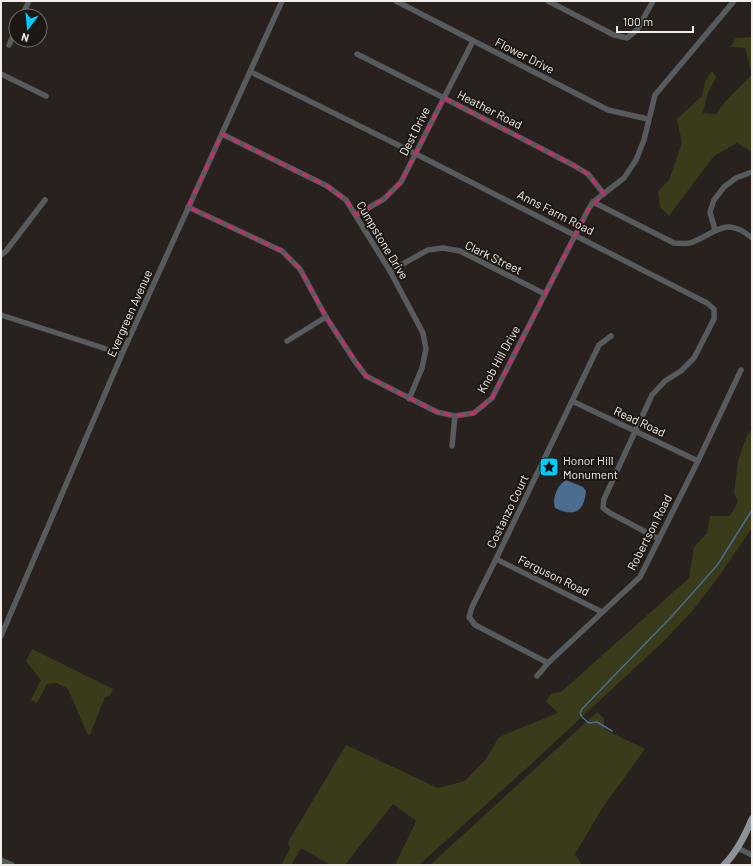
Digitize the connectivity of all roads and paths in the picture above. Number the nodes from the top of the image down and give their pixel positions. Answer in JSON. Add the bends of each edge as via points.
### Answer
{"nodes":[{"id":1,"x":282,"y":1,"type":"edge"},
{"id":2,"x":396,"y":1,"type":"edge"},
{"id":3,"x":548,"y":1,"type":"edge"},
{"id":4,"x":654,"y":1,"type":"edge"},
{"id":5,"x":734,"y":1,"type":"edge"},
{"id":6,"x":473,"y":40,"type":"junction"},
{"id":7,"x":357,"y":54,"type":"dead end"},
{"id":8,"x":251,"y":72,"type":"junction"},
{"id":9,"x":1,"y":74,"type":"edge"},
{"id":10,"x":46,"y":96,"type":"dead end"},
{"id":11,"x":444,"y":98,"type":"junction"},
{"id":12,"x":648,"y":119,"type":"junction"},
{"id":13,"x":222,"y":134,"type":"junction"},
{"id":14,"x":416,"y":154,"type":"junction"},
{"id":15,"x":752,"y":172,"type":"edge"},
{"id":16,"x":604,"y":194,"type":"junction"},
{"id":17,"x":45,"y":200,"type":"dead end"},
{"id":18,"x":593,"y":202,"type":"junction"},
{"id":19,"x":188,"y":207,"type":"junction"},
{"id":20,"x":356,"y":216,"type":"junction"},
{"id":21,"x":715,"y":230,"type":"junction"},
{"id":22,"x":575,"y":234,"type":"junction"},
{"id":23,"x":752,"y":238,"type":"edge"},
{"id":24,"x":1,"y":255,"type":"edge"},
{"id":25,"x":390,"y":271,"type":"junction"},
{"id":26,"x":545,"y":294,"type":"junction"},
{"id":27,"x":1,"y":315,"type":"edge"},
{"id":28,"x":326,"y":317,"type":"junction"},
{"id":29,"x":611,"y":336,"type":"dead end"},
{"id":30,"x":287,"y":341,"type":"dead end"},
{"id":31,"x":122,"y":354,"type":"junction"},
{"id":32,"x":741,"y":370,"type":"dead end"},
{"id":33,"x":409,"y":399,"type":"junction"},
{"id":34,"x":572,"y":401,"type":"junction"},
{"id":35,"x":455,"y":416,"type":"junction"},
{"id":36,"x":634,"y":431,"type":"junction"},
{"id":37,"x":452,"y":446,"type":"dead end"},
{"id":38,"x":698,"y":461,"type":"junction"},
{"id":39,"x":659,"y":539,"type":"junction"},
{"id":40,"x":496,"y":559,"type":"junction"},
{"id":41,"x":602,"y":612,"type":"junction"},
{"id":42,"x":1,"y":636,"type":"edge"},
{"id":43,"x":548,"y":663,"type":"junction"},
{"id":44,"x":537,"y":676,"type":"dead end"},
{"id":45,"x":752,"y":819,"type":"edge"},
{"id":46,"x":738,"y":848,"type":"junction"},
{"id":47,"x":752,"y":855,"type":"edge"},
{"id":48,"x":1,"y":860,"type":"edge"},
{"id":49,"x":12,"y":865,"type":"edge"},
{"id":50,"x":724,"y":865,"type":"edge"}],
"edges":[{"from":1,"to":8,"type":"street","name":"Evergreen Avenue"},
{"from":2,"to":6,"type":"street","name":"Flower Drive"},
{"from":3,"to":4,"type":"street","via":[[614,35],[627,38],[637,30]]},
{"from":5,"to":12,"type":"street","name":"Knob Hill Drive","via":[[655,95]]},
{"from":6,"to":11,"type":"street","name":"Dest Drive"},
{"from":6,"to":12,"type":"street","name":"Flower Drive","via":[[608,110]]},
{"from":7,"to":11,"type":"street","name":"Heather Road"},
{"from":8,"to":13,"type":"street","name":"Evergreen Avenue"},
{"from":8,"to":14,"type":"street","name":"Anns Farm Road"},
{"from":9,"to":10,"type":"street"},
{"from":11,"to":14,"type":"street","name":"Dest Drive"},
{"from":11,"to":16,"type":"street","name":"Heather Road","via":[[573,165],[588,174]]},
{"from":12,"to":16,"type":"street","name":"Knob Hill Drive","via":[[644,140],[636,160],[624,178]]},
{"from":13,"to":19,"type":"street","name":"Evergreen Avenue"},
{"from":13,"to":20,"type":"street","name":"Cumpstone Drive","via":[[327,186],[346,200]]},
{"from":14,"to":20,"type":"street","name":"Dest Drive","via":[[401,182],[384,199]]},
{"from":14,"to":22,"type":"street","name":"Anns Farm Road"},
{"from":15,"to":21,"type":"street","via":[[736,178],[724,187],[714,200],[710,212]]},
{"from":16,"to":18,"type":"street","name":"Knob Hill Drive"},
{"from":17,"to":24,"type":"street"},
{"from":18,"to":21,"type":"street","via":[[674,243],[689,243]]},
{"from":18,"to":22,"type":"street","name":"Knob Hill Drive"},
{"from":19,"to":28,"type":"street","name":"Knob Hill Drive","via":[[282,251],[300,269]]},
{"from":19,"to":31,"type":"street","name":"Evergreen Avenue"},
{"from":20,"to":25,"type":"street","name":"Cumpstone Drive"},
{"from":21,"to":23,"type":"street","via":[[728,226],[743,230]]},
{"from":22,"to":26,"type":"street","name":"Knob Hill Drive"},
{"from":22,"to":36,"type":"street","name":"Anns Farm Road","via":[[708,303],[714,309],[714,319],[694,358],[652,395]]},
{"from":25,"to":26,"type":"street","name":"Clark Street","via":[[428,250],[443,248],[460,252]]},
{"from":25,"to":33,"type":"street","name":"Cumpstone Drive","via":[[423,333],[426,349],[422,368]]},
{"from":26,"to":35,"type":"street","name":"Knob Hill Drive","via":[[492,398],[474,413]]},
{"from":27,"to":31,"type":"street"},
{"from":28,"to":30,"type":"street"},
{"from":28,"to":33,"type":"street","name":"Knob Hill Drive","via":[[366,376]]},
{"from":29,"to":34,"type":"street","name":"Costanzo Court","via":[[599,345]]},
{"from":31,"to":42,"type":"street","name":"Evergreen Avenue"},
{"from":32,"to":38,"type":"street","name":"Robertson Road"},
{"from":33,"to":35,"type":"street","name":"Knob Hill Drive","via":[[437,412]]},
{"from":34,"to":36,"type":"street","name":"Read Road"},
{"from":34,"to":40,"type":"street","name":"Costanzo Court"},
{"from":35,"to":37,"type":"street"},
{"from":36,"to":38,"type":"street","name":"Read Road"},
{"from":36,"to":39,"type":"street","via":[[604,499],[603,508]]},
{"from":38,"to":39,"type":"street","name":"Robertson Road"},
{"from":39,"to":41,"type":"street","name":"Robertson Road","via":[[640,577]]},
{"from":40,"to":41,"type":"street","name":"Ferguson Road"},
{"from":40,"to":43,"type":"street","name":"Costanzo Court","via":[[468,617],[475,625]]},
{"from":41,"to":43,"type":"street","name":"Robertson Road"},
{"from":43,"to":44,"type":"street","name":"Robertson Road"},
{"from":45,"to":46,"type":"main road"},
{"from":46,"to":47,"type":"street"},
{"from":46,"to":50,"type":"main road"},
{"from":48,"to":49,"type":"street"}]}
